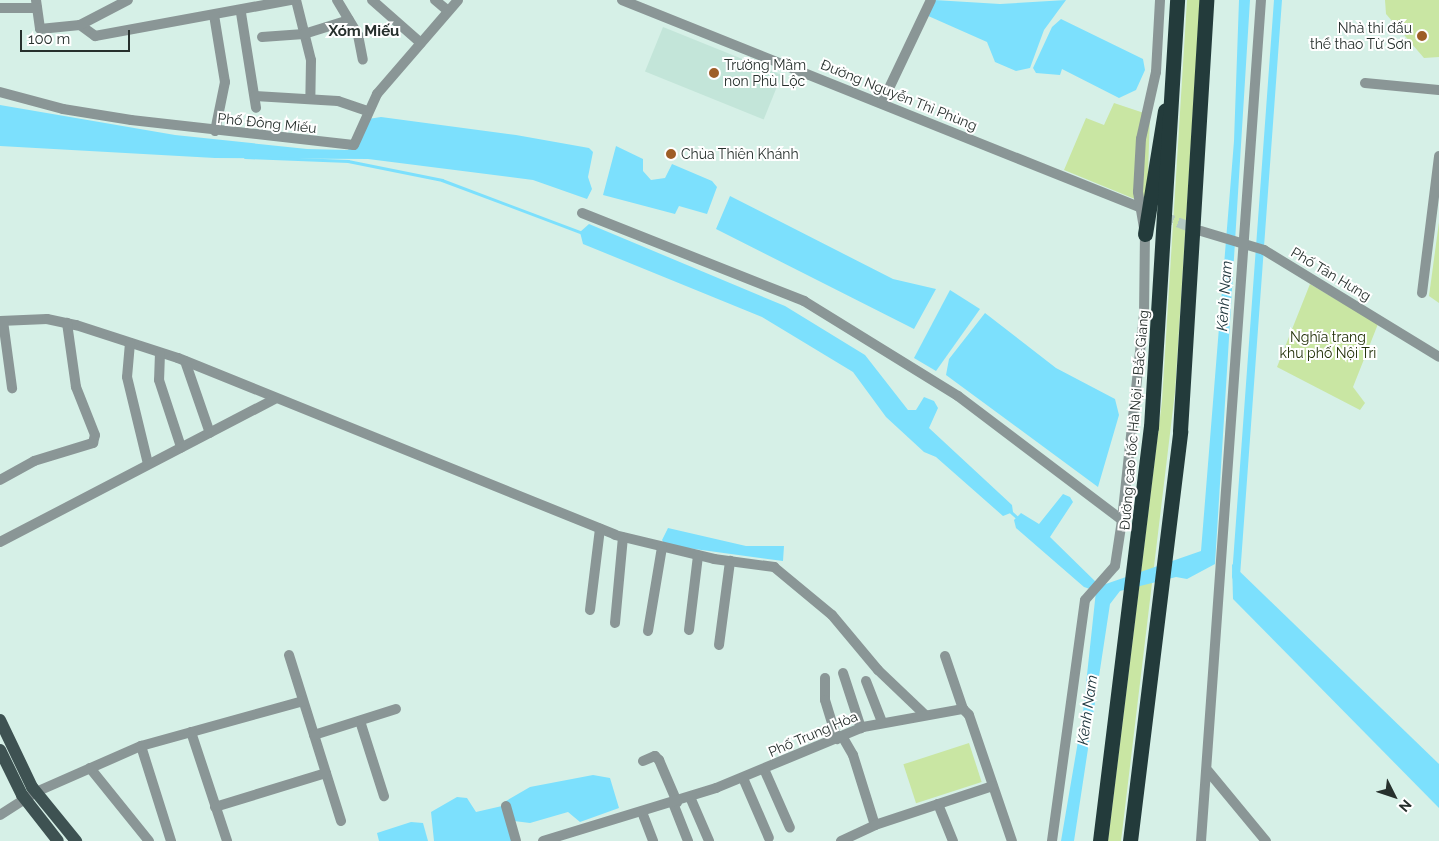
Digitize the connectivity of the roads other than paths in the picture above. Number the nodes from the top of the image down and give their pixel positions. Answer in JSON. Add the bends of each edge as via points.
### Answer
{"nodes":[{"id":1,"x":104,"y":0,"type":"edge"},
{"id":2,"x":128,"y":0,"type":"edge"},
{"id":3,"x":292,"y":0,"type":"edge"},
{"id":4,"x":296,"y":0,"type":"edge"},
{"id":5,"x":337,"y":0,"type":"edge"},
{"id":6,"x":372,"y":0,"type":"edge"},
{"id":7,"x":435,"y":0,"type":"edge"},
{"id":8,"x":458,"y":0,"type":"edge"},
{"id":9,"x":622,"y":0,"type":"edge"},
{"id":10,"x":931,"y":0,"type":"edge"},
{"id":11,"x":1160,"y":0,"type":"edge"},
{"id":12,"x":1176,"y":0,"type":"edge"},
{"id":13,"x":1206,"y":0,"type":"edge"},
{"id":14,"x":1262,"y":0,"type":"edge"},
{"id":15,"x":36,"y":4,"type":"edge"},
{"id":16,"x":0,"y":8,"type":"edge"},
{"id":17,"x":105,"y":11,"type":"junction"},
{"id":18,"x":448,"y":11,"type":"junction"},
{"id":19,"x":241,"y":13,"type":"junction"},
{"id":20,"x":214,"y":15,"type":"junction"},
{"id":21,"x":349,"y":20,"type":"junction"},
{"id":22,"x":80,"y":25,"type":"junction"},
{"id":23,"x":304,"y":34,"type":"junction"},
{"id":24,"x":262,"y":37,"type":"dead end"},
{"id":25,"x":421,"y":42,"type":"junction"},
{"id":26,"x":363,"y":60,"type":"dead end"},
{"id":27,"x":1365,"y":84,"type":"dead end"},
{"id":28,"x":1439,"y":90,"type":"edge"},
{"id":29,"x":0,"y":92,"type":"edge"},
{"id":30,"x":254,"y":96,"type":"junction"},
{"id":31,"x":310,"y":99,"type":"junction"},
{"id":32,"x":882,"y":103,"type":"junction"},
{"id":33,"x":256,"y":108,"type":"dead end"},
{"id":34,"x":367,"y":111,"type":"junction"},
{"id":35,"x":215,"y":131,"type":"junction"},
{"id":36,"x":1439,"y":156,"type":"edge"},
{"id":37,"x":1144,"y":209,"type":"junction"},
{"id":38,"x":582,"y":213,"type":"dead end"},
{"id":39,"x":1164,"y":217,"type":"tunnel mouth"},
{"id":40,"x":1201,"y":231,"type":"tunnel mouth"},
{"id":41,"x":1145,"y":234,"type":"joint"},
{"id":42,"x":1246,"y":243,"type":"junction"},
{"id":43,"x":1422,"y":293,"type":"dead end"},
{"id":44,"x":1,"y":321,"type":"edge"},
{"id":45,"x":67,"y":323,"type":"junction"},
{"id":46,"x":130,"y":343,"type":"junction"},
{"id":47,"x":160,"y":352,"type":"junction"},
{"id":48,"x":1439,"y":357,"type":"edge"},
{"id":49,"x":185,"y":361,"type":"junction"},
{"id":50,"x":12,"y":388,"type":"dead end"},
{"id":51,"x":274,"y":399,"type":"junction"},
{"id":52,"x":210,"y":432,"type":"junction"},
{"id":53,"x":181,"y":447,"type":"junction"},
{"id":54,"x":148,"y":464,"type":"junction"},
{"id":55,"x":0,"y":480,"type":"edge"},
{"id":56,"x":1122,"y":520,"type":"junction"},
{"id":57,"x":600,"y":530,"type":"junction"},
{"id":58,"x":623,"y":537,"type":"junction"},
{"id":59,"x":0,"y":542,"type":"edge"},
{"id":60,"x":662,"y":547,"type":"junction"},
{"id":61,"x":698,"y":556,"type":"junction"},
{"id":62,"x":730,"y":562,"type":"junction"},
{"id":63,"x":590,"y":610,"type":"dead end"},
{"id":64,"x":615,"y":623,"type":"dead end"},
{"id":65,"x":689,"y":630,"type":"dead end"},
{"id":66,"x":648,"y":631,"type":"dead end"},
{"id":67,"x":719,"y":645,"type":"dead end"},
{"id":68,"x":289,"y":655,"type":"dead end"},
{"id":69,"x":945,"y":656,"type":"dead end"},
{"id":70,"x":843,"y":673,"type":"dead end"},
{"id":71,"x":825,"y":678,"type":"dead end"},
{"id":72,"x":866,"y":682,"type":"dead end"},
{"id":73,"x":303,"y":701,"type":"junction"},
{"id":74,"x":396,"y":709,"type":"dead end"},
{"id":75,"x":963,"y":709,"type":"junction"},
{"id":76,"x":924,"y":714,"type":"junction"},
{"id":77,"x":0,"y":720,"type":"edge"},
{"id":78,"x":360,"y":721,"type":"junction"},
{"id":79,"x":882,"y":722,"type":"junction"},
{"id":80,"x":861,"y":728,"type":"junction"},
{"id":81,"x":191,"y":732,"type":"junction"},
{"id":82,"x":314,"y":735,"type":"junction"},
{"id":83,"x":839,"y":738,"type":"junction"},
{"id":84,"x":141,"y":746,"type":"junction"},
{"id":85,"x":0,"y":750,"type":"edge"},
{"id":86,"x":643,"y":761,"type":"dead end"},
{"id":87,"x":90,"y":768,"type":"junction"},
{"id":88,"x":764,"y":770,"type":"junction"},
{"id":89,"x":1208,"y":771,"type":"junction"},
{"id":90,"x":326,"y":772,"type":"junction"},
{"id":91,"x":743,"y":778,"type":"junction"},
{"id":92,"x":993,"y":786,"type":"junction"},
{"id":93,"x":30,"y":796,"type":"junction"},
{"id":94,"x":384,"y":796,"type":"dead end"},
{"id":95,"x":690,"y":797,"type":"junction"},
{"id":96,"x":675,"y":802,"type":"junction"},
{"id":97,"x":938,"y":804,"type":"junction"},
{"id":98,"x":215,"y":807,"type":"junction"},
{"id":99,"x":507,"y":809,"type":"dead end"},
{"id":100,"x":642,"y":812,"type":"junction"},
{"id":101,"x":0,"y":814,"type":"edge"},
{"id":102,"x":341,"y":821,"type":"dead end"},
{"id":103,"x":875,"y":825,"type":"junction"},
{"id":104,"x":790,"y":828,"type":"dead end"},
{"id":105,"x":567,"y":838,"type":"edge"},
{"id":106,"x":769,"y":838,"type":"dead end"},
{"id":107,"x":846,"y":840,"type":"edge"},
{"id":108,"x":58,"y":841,"type":"edge"},
{"id":109,"x":76,"y":841,"type":"edge"},
{"id":110,"x":149,"y":841,"type":"edge"},
{"id":111,"x":171,"y":841,"type":"edge"},
{"id":112,"x":227,"y":841,"type":"edge"},
{"id":113,"x":516,"y":841,"type":"edge"},
{"id":114,"x":542,"y":841,"type":"edge"},
{"id":115,"x":653,"y":841,"type":"edge"},
{"id":116,"x":688,"y":841,"type":"edge"},
{"id":117,"x":709,"y":841,"type":"edge"},
{"id":118,"x":954,"y":841,"type":"edge"},
{"id":119,"x":1012,"y":841,"type":"edge"},
{"id":120,"x":1052,"y":841,"type":"edge"},
{"id":121,"x":1100,"y":841,"type":"edge"},
{"id":122,"x":1130,"y":841,"type":"edge"},
{"id":123,"x":1200,"y":841,"type":"edge"},
{"id":124,"x":1266,"y":841,"type":"edge"}],
"edges":[{"from":1,"to":17,"type":"street"},
{"from":2,"to":17,"type":"street"},
{"from":3,"to":19,"type":"street"},
{"from":4,"to":23,"type":"street"},
{"from":5,"to":21,"type":"street"},
{"from":6,"to":25,"type":"street"},
{"from":7,"to":18,"type":"street"},
{"from":8,"to":18,"type":"street","name":"Phố Đông Miếu"},
{"from":9,"to":32,"type":"street","name":"Đường Nguyễn Thì Phùng"},
{"from":10,"to":32,"type":"street"},
{"from":11,"to":37,"type":"street","via":[[1156,72],[1141,139]]},
{"from":12,"to":37,"type":"highway","via":[[1166,105]]},
{"from":12,"to":121,"type":"highway","name":"Đường cao tốc Hà Nội - Bắc Giang","via":[[1152,418]]},
{"from":13,"to":122,"type":"highway","via":[[1180,431]]},
{"from":14,"to":42,"type":"street"},
{"from":15,"to":16,"type":"street"},
{"from":15,"to":22,"type":"street","via":[[40,29]]},
{"from":17,"to":22,"type":"street"},
{"from":18,"to":25,"type":"street","name":"Phố Đông Miếu"},
{"from":19,"to":20,"type":"street"},
{"from":19,"to":30,"type":"street"},
{"from":20,"to":22,"type":"street","via":[[95,36]]},
{"from":20,"to":35,"type":"street","via":[[225,82]]},
{"from":21,"to":23,"type":"street"},
{"from":21,"to":26,"type":"street"},
{"from":23,"to":24,"type":"street"},
{"from":23,"to":31,"type":"street","via":[[311,60]]},
{"from":25,"to":34,"type":"street","name":"Phố Đông Miếu"},
{"from":27,"to":28,"type":"street"},
{"from":29,"to":35,"type":"street","name":"Phố Đông Miếu","via":[[64,109]]},
{"from":30,"to":31,"type":"street"},
{"from":30,"to":33,"type":"street"},
{"from":31,"to":34,"type":"street","via":[[338,101]]},
{"from":32,"to":37,"type":"street","name":"Đường Nguyễn Thì Phùng"},
{"from":34,"to":35,"type":"street","name":"Phố Đông Miếu","via":[[354,145]]},
{"from":36,"to":43,"type":"street"},
{"from":37,"to":39,"type":"street","name":"Đường Nguyễn Thì Phùng"},
{"from":37,"to":41,"type":"highway"},
{"from":38,"to":56,"type":"street","via":[[804,301],[958,396]]},
{"from":40,"to":42,"type":"street","name":"Phố Tân Hưng"},
{"from":41,"to":56,"type":"street","via":[[1144,315]]},
{"from":42,"to":48,"type":"street","name":"Phố Tân Hưng","via":[[1264,250]]},
{"from":42,"to":89,"type":"street"},
{"from":44,"to":45,"type":"street"},
{"from":44,"to":50,"type":"street"},
{"from":45,"to":46,"type":"street"},
{"from":45,"to":55,"type":"street","via":[[76,387],[95,436],[93,443],[34,462]]},
{"from":46,"to":47,"type":"street"},
{"from":46,"to":54,"type":"street","via":[[126,377]]},
{"from":47,"to":49,"type":"street"},
{"from":47,"to":53,"type":"street","via":[[158,380]]},
{"from":49,"to":51,"type":"street"},
{"from":49,"to":52,"type":"street"},
{"from":51,"to":52,"type":"street"},
{"from":51,"to":57,"type":"street"},
{"from":52,"to":53,"type":"street"},
{"from":53,"to":54,"type":"street"},
{"from":54,"to":59,"type":"street"},
{"from":56,"to":120,"type":"street","via":[[1116,566],[1086,600]]},
{"from":57,"to":58,"type":"street"},
{"from":57,"to":63,"type":"street"},
{"from":58,"to":60,"type":"street"},
{"from":58,"to":64,"type":"street"},
{"from":60,"to":61,"type":"street"},
{"from":60,"to":66,"type":"street"},
{"from":61,"to":62,"type":"street"},
{"from":61,"to":65,"type":"street"},
{"from":62,"to":67,"type":"street"},
{"from":62,"to":76,"type":"street","via":[[774,567],[798,585],[832,615],[878,670]]},
{"from":68,"to":73,"type":"street"},
{"from":69,"to":75,"type":"street"},
{"from":70,"to":80,"type":"street"},
{"from":71,"to":83,"type":"street","via":[[825,700]]},
{"from":72,"to":79,"type":"street"},
{"from":73,"to":81,"type":"street"},
{"from":73,"to":82,"type":"street"},
{"from":74,"to":78,"type":"street"},
{"from":75,"to":76,"type":"street","name":"Phố Trung Hòa"},
{"from":75,"to":92,"type":"street","via":[[969,715]]},
{"from":76,"to":79,"type":"street","name":"Phố Trung Hòa"},
{"from":77,"to":93,"type":"main road"},
{"from":78,"to":82,"type":"street"},
{"from":78,"to":94,"type":"street"},
{"from":79,"to":80,"type":"street","name":"Phố Trung Hòa"},
{"from":80,"to":83,"type":"street","name":"Phố Trung Hòa"},
{"from":81,"to":84,"type":"street"},
{"from":81,"to":98,"type":"street"},
{"from":82,"to":90,"type":"street"},
{"from":83,"to":88,"type":"street","name":"Phố Trung Hòa"},
{"from":83,"to":103,"type":"street","via":[[853,755]]},
{"from":84,"to":87,"type":"street"},
{"from":84,"to":111,"type":"street"},
{"from":85,"to":93,"type":"main road"},
{"from":86,"to":96,"type":"street","via":[[655,756],[659,760]]},
{"from":87,"to":93,"type":"street"},
{"from":87,"to":110,"type":"street"},
{"from":88,"to":91,"type":"street","name":"Phố Trung Hòa"},
{"from":88,"to":104,"type":"street"},
{"from":89,"to":123,"type":"street"},
{"from":89,"to":124,"type":"street"},
{"from":90,"to":98,"type":"street"},
{"from":90,"to":102,"type":"street"},
{"from":91,"to":95,"type":"street","name":"Phố Trung Hòa"},
{"from":91,"to":106,"type":"street"},
{"from":92,"to":97,"type":"street"},
{"from":92,"to":119,"type":"street"},
{"from":93,"to":101,"type":"street"},
{"from":93,"to":108,"type":"main road"},
{"from":93,"to":109,"type":"main road"},
{"from":95,"to":96,"type":"street","name":"Phố Trung Hòa"},
{"from":95,"to":117,"type":"street"},
{"from":96,"to":100,"type":"street","name":"Phố Trung Hòa"},
{"from":96,"to":116,"type":"street"},
{"from":97,"to":103,"type":"street"},
{"from":97,"to":118,"type":"street"},
{"from":98,"to":112,"type":"street"},
{"from":99,"to":113,"type":"street"},
{"from":100,"to":105,"type":"street","name":"Phố Trung Hòa"},
{"from":100,"to":115,"type":"street"},
{"from":103,"to":107,"type":"street"},
{"from":105,"to":114,"type":"street","name":"Phố Trung Hòa"}]}
